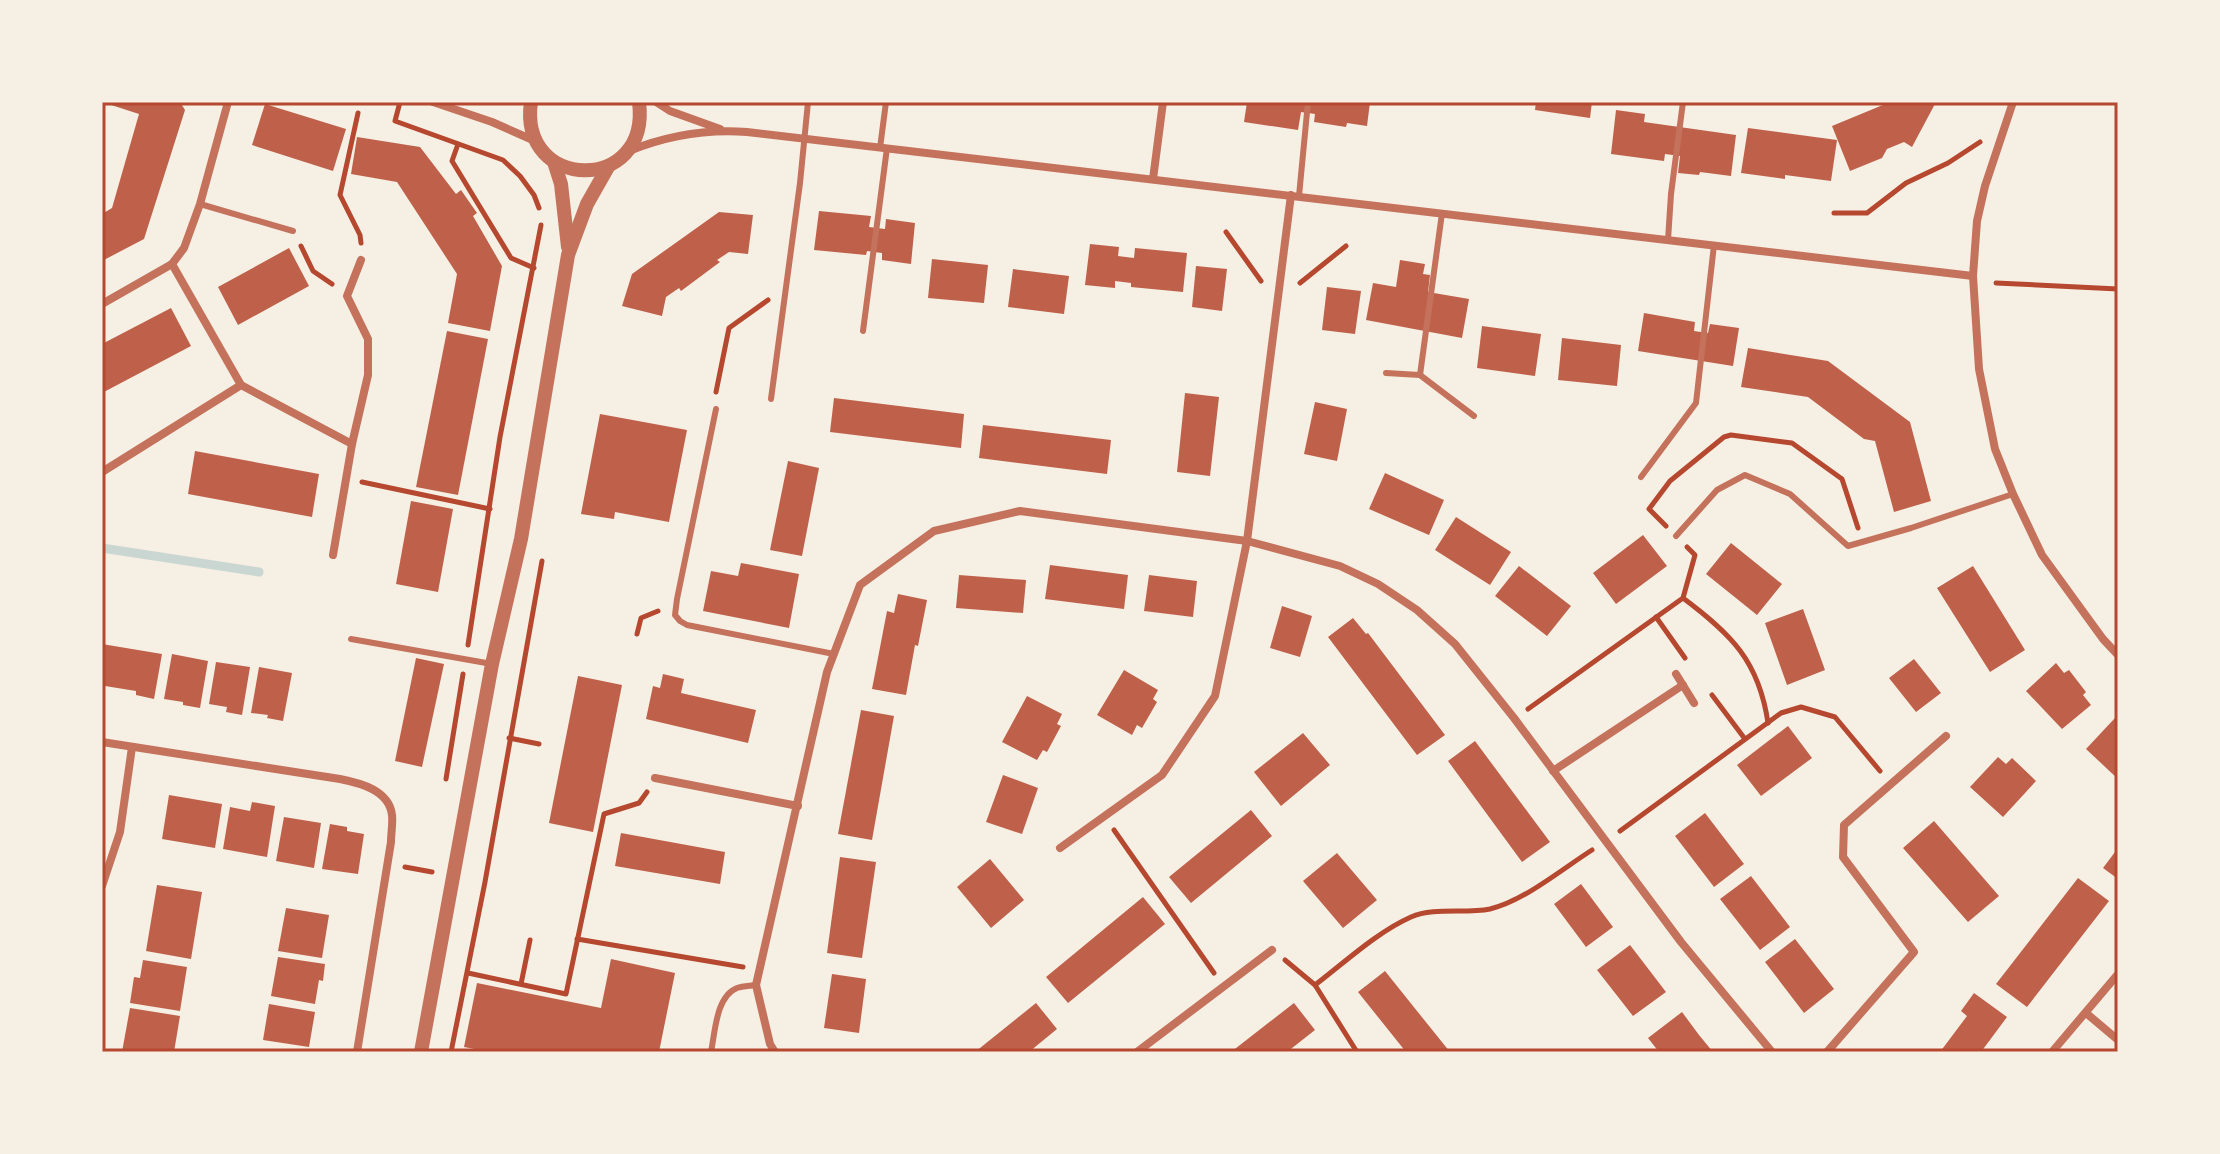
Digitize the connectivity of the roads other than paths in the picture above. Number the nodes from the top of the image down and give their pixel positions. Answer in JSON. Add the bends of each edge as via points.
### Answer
{"nodes":[{"id":1,"x":228,"y":102,"type":"edge"},
{"id":2,"x":433,"y":102,"type":"edge"},
{"id":3,"x":531,"y":102,"type":"edge"},
{"id":4,"x":639,"y":102,"type":"edge"},
{"id":5,"x":656,"y":102,"type":"edge"},
{"id":6,"x":808,"y":102,"type":"edge"},
{"id":7,"x":886,"y":102,"type":"edge"},
{"id":8,"x":1163,"y":102,"type":"edge"},
{"id":9,"x":1308,"y":102,"type":"edge"},
{"id":10,"x":1683,"y":102,"type":"edge"},
{"id":11,"x":2013,"y":102,"type":"edge"},
{"id":12,"x":724,"y":130,"type":"junction"},
{"id":13,"x":804,"y":138,"type":"junction"},
{"id":14,"x":535,"y":141,"type":"junction"},
{"id":15,"x":883,"y":148,"type":"junction"},
{"id":16,"x":628,"y":152,"type":"junction"},
{"id":17,"x":554,"y":162,"type":"junction"},
{"id":18,"x":608,"y":167,"type":"junction"},
{"id":19,"x":1153,"y":179,"type":"junction"},
{"id":20,"x":1295,"y":196,"type":"junction"},
{"id":21,"x":200,"y":204,"type":"junction"},
{"id":22,"x":1442,"y":213,"type":"junction"},
{"id":23,"x":293,"y":231,"type":"road end"},
{"id":24,"x":1668,"y":240,"type":"junction"},
{"id":25,"x":1714,"y":245,"type":"junction"},
{"id":26,"x":568,"y":255,"type":"junction"},
{"id":27,"x":361,"y":260,"type":"road end"},
{"id":28,"x":172,"y":264,"type":"junction"},
{"id":29,"x":1973,"y":276,"type":"junction"},
{"id":30,"x":102,"y":304,"type":"edge"},
{"id":31,"x":863,"y":331,"type":"dead end"},
{"id":32,"x":1386,"y":373,"type":"dead end"},
{"id":33,"x":1420,"y":375,"type":"junction"},
{"id":34,"x":241,"y":385,"type":"junction"},
{"id":35,"x":771,"y":399,"type":"dead end"},
{"id":36,"x":716,"y":409,"type":"road end"},
{"id":37,"x":1474,"y":416,"type":"dead end"},
{"id":38,"x":352,"y":444,"type":"junction"},
{"id":39,"x":102,"y":472,"type":"edge"},
{"id":40,"x":1641,"y":477,"type":"dead end"},
{"id":41,"x":2013,"y":494,"type":"junction"},
{"id":42,"x":1676,"y":536,"type":"road end"},
{"id":43,"x":1247,"y":541,"type":"junction"},
{"id":44,"x":333,"y":555,"type":"dead end"},
{"id":45,"x":351,"y":639,"type":"dead end"},
{"id":46,"x":834,"y":654,"type":"junction"},
{"id":47,"x":2118,"y":655,"type":"edge"},
{"id":48,"x":492,"y":664,"type":"junction"},
{"id":49,"x":1676,"y":674,"type":"dead end"},
{"id":50,"x":1683,"y":685,"type":"junction"},
{"id":51,"x":1694,"y":703,"type":"dead end"},
{"id":52,"x":1946,"y":736,"type":"dead end"},
{"id":53,"x":102,"y":742,"type":"edge"},
{"id":54,"x":132,"y":747,"type":"junction"},
{"id":55,"x":1553,"y":771,"type":"junction"},
{"id":56,"x":655,"y":778,"type":"road end"},
{"id":57,"x":798,"y":806,"type":"junction"},
{"id":58,"x":1060,"y":848,"type":"dead end"},
{"id":59,"x":102,"y":886,"type":"edge"},
{"id":60,"x":1272,"y":950,"type":"road end"},
{"id":61,"x":2118,"y":974,"type":"edge"},
{"id":62,"x":756,"y":985,"type":"junction"},
{"id":63,"x":2086,"y":1013,"type":"junction"},
{"id":64,"x":2118,"y":1040,"type":"edge"},
{"id":65,"x":357,"y":1052,"type":"edge"},
{"id":66,"x":421,"y":1052,"type":"edge"},
{"id":67,"x":711,"y":1052,"type":"edge"},
{"id":68,"x":775,"y":1052,"type":"edge"},
{"id":69,"x":1137,"y":1052,"type":"edge"},
{"id":70,"x":1772,"y":1052,"type":"edge"},
{"id":71,"x":1827,"y":1052,"type":"edge"},
{"id":72,"x":2052,"y":1052,"type":"edge"}],
"edges":[{"from":1,"to":21,"type":"street"},
{"from":2,"to":14,"type":"street"},
{"from":3,"to":14,"type":"street"},
{"from":4,"to":16,"type":"street","via":[[637,137]]},
{"from":5,"to":12,"type":"street"},
{"from":6,"to":13,"type":"lane"},
{"from":7,"to":15,"type":"lane"},
{"from":8,"to":19,"type":"street"},
{"from":9,"to":20,"type":"lane"},
{"from":10,"to":24,"type":"lane"},
{"from":11,"to":29,"type":"street","via":[[1985,186]]},
{"from":12,"to":13,"type":"street"},
{"from":12,"to":16,"type":"street","via":[[652,141]]},
{"from":13,"to":15,"type":"street"},
{"from":13,"to":35,"type":"lane"},
{"from":14,"to":17,"type":"street"},
{"from":15,"to":19,"type":"street"},
{"from":15,"to":31,"type":"lane"},
{"from":16,"to":18,"type":"street"},
{"from":17,"to":18,"type":"street","via":[[580,171]]},
{"from":17,"to":26,"type":"street"},
{"from":18,"to":26,"type":"street"},
{"from":19,"to":20,"type":"street"},
{"from":20,"to":22,"type":"street"},
{"from":20,"to":43,"type":"street"},
{"from":21,"to":23,"type":"lane"},
{"from":21,"to":28,"type":"street","via":[[184,248]]},
{"from":22,"to":24,"type":"street"},
{"from":22,"to":33,"type":"lane"},
{"from":24,"to":25,"type":"street"},
{"from":25,"to":29,"type":"street"},
{"from":25,"to":40,"type":"lane","via":[[1696,403]]},
{"from":26,"to":48,"type":"street","via":[[521,539]]},
{"from":27,"to":38,"type":"street","via":[[347,296],[368,339],[368,375]]},
{"from":28,"to":30,"type":"street"},
{"from":28,"to":34,"type":"street"},
{"from":29,"to":41,"type":"street","via":[[1979,369],[1995,449]]},
{"from":32,"to":33,"type":"lane"},
{"from":33,"to":37,"type":"lane"},
{"from":34,"to":38,"type":"street"},
{"from":34,"to":39,"type":"street"},
{"from":36,"to":46,"type":"lane","via":[[675,615],[687,625]]},
{"from":38,"to":44,"type":"street"},
{"from":41,"to":42,"type":"lane","via":[[1848,546],[1790,494],[1745,475],[1717,490]]},
{"from":41,"to":47,"type":"street","via":[[2042,555]]},
{"from":43,"to":46,"type":"street","via":[[1020,511],[934,531],[860,585]]},
{"from":43,"to":55,"type":"street","via":[[1340,566],[1417,610],[1455,644]]},
{"from":43,"to":58,"type":"street","via":[[1215,696],[1162,775]]},
{"from":45,"to":48,"type":"lane"},
{"from":46,"to":57,"type":"street"},
{"from":48,"to":66,"type":"street"},
{"from":49,"to":50,"type":"street"},
{"from":50,"to":51,"type":"street"},
{"from":50,"to":55,"type":"street"},
{"from":52,"to":71,"type":"street","via":[[1844,825],[1843,857],[1914,952]]},
{"from":53,"to":54,"type":"street"},
{"from":54,"to":59,"type":"street","via":[[120,832]]},
{"from":54,"to":65,"type":"street","via":[[364,784],[381,794],[392,811],[391,842]]},
{"from":55,"to":70,"type":"street","via":[[1681,942]]},
{"from":56,"to":57,"type":"street"},
{"from":57,"to":62,"type":"street"},
{"from":60,"to":69,"type":"street"},
{"from":61,"to":63,"type":"street"},
{"from":62,"to":67,"type":"lane","via":[[727,994]]},
{"from":62,"to":68,"type":"street"},
{"from":63,"to":64,"type":"street"},
{"from":63,"to":72,"type":"street"}]}
